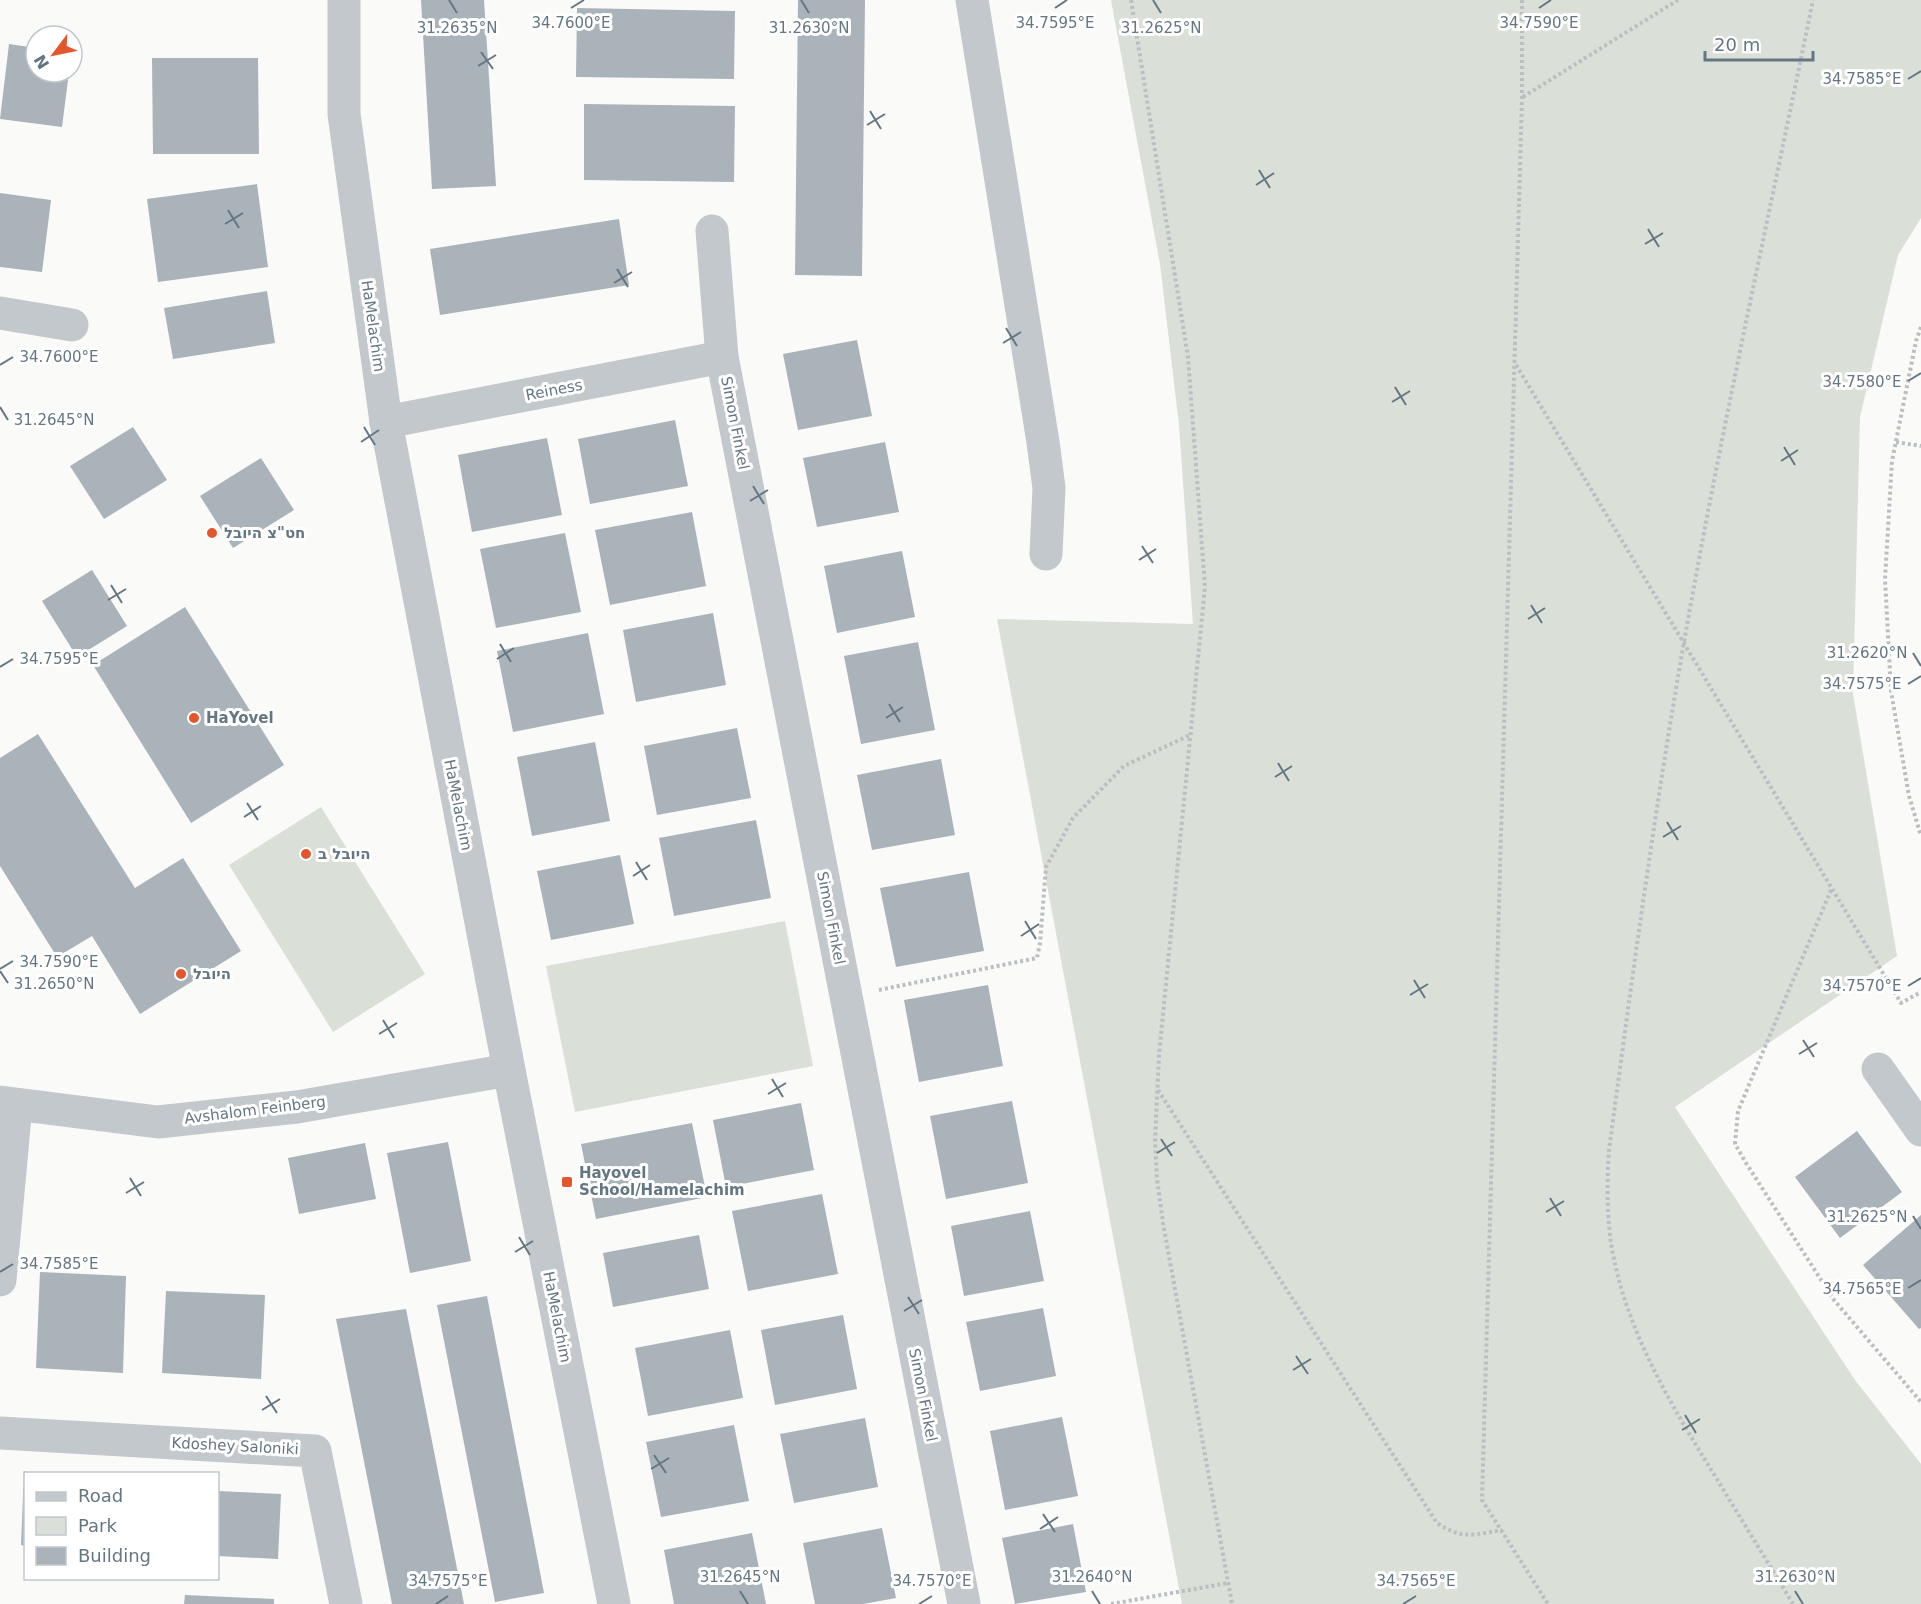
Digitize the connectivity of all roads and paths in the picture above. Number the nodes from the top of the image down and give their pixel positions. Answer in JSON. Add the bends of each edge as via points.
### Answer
{"nodes":[{"id":1,"x":344,"y":0,"type":"edge"},
{"id":2,"x":972,"y":0,"type":"edge"},
{"id":3,"x":1131,"y":0,"type":"edge"},
{"id":4,"x":1522,"y":0,"type":"edge"},
{"id":5,"x":1678,"y":0,"type":"edge"},
{"id":6,"x":1813,"y":0,"type":"edge"},
{"id":7,"x":1522,"y":98,"type":"junction"},
{"id":8,"x":712,"y":231,"type":"dead end"},
{"id":9,"x":0,"y":313,"type":"edge"},
{"id":10,"x":72,"y":325,"type":"dead end"},
{"id":11,"x":1921,"y":327,"type":"edge"},
{"id":12,"x":722,"y":357,"type":"junction"},
{"id":13,"x":1515,"y":363,"type":"junction"},
{"id":14,"x":386,"y":422,"type":"junction"},
{"id":15,"x":1896,"y":442,"type":"junction"},
{"id":16,"x":1921,"y":446,"type":"edge"},
{"id":17,"x":1046,"y":554,"type":"dead end"},
{"id":18,"x":1683,"y":644,"type":"junction"},
{"id":19,"x":1190,"y":735,"type":"junction"},
{"id":20,"x":1921,"y":836,"type":"edge"},
{"id":21,"x":1832,"y":889,"type":"junction"},
{"id":22,"x":1921,"y":992,"type":"edge"},
{"id":23,"x":846,"y":996,"type":"junction"},
{"id":24,"x":1878,"y":1069,"type":"dead end"},
{"id":25,"x":509,"y":1070,"type":"junction"},
{"id":26,"x":1157,"y":1088,"type":"junction"},
{"id":27,"x":8,"y":1103,"type":"edge"},
{"id":28,"x":1921,"y":1130,"type":"edge"},
{"id":29,"x":0,"y":1280,"type":"edge"},
{"id":30,"x":1921,"y":1402,"type":"edge"},
{"id":31,"x":0,"y":1433,"type":"edge"},
{"id":32,"x":1502,"y":1530,"type":"junction"},
{"id":33,"x":1228,"y":1582,"type":"junction"},
{"id":34,"x":345,"y":1604,"type":"edge"},
{"id":35,"x":614,"y":1604,"type":"edge"},
{"id":36,"x":964,"y":1604,"type":"edge"},
{"id":37,"x":1111,"y":1604,"type":"edge"},
{"id":38,"x":1232,"y":1604,"type":"edge"},
{"id":39,"x":1548,"y":1604,"type":"edge"},
{"id":40,"x":1793,"y":1604,"type":"edge"}],
"edges":[{"from":1,"to":14,"type":"street","name":"HaMelachim","via":[[344,114]]},
{"from":2,"to":17,"type":"street","via":[[1043,442],[1049,488]]},
{"from":3,"to":19,"type":"path","via":[[1188,357],[1205,587]]},
{"from":4,"to":7,"type":"path"},
{"from":5,"to":7,"type":"path"},
{"from":6,"to":18,"type":"path"},
{"from":7,"to":13,"type":"path"},
{"from":8,"to":12,"type":"street","name":"Simon Finkel"},
{"from":9,"to":10,"type":"street"},
{"from":11,"to":15,"type":"path"},
{"from":12,"to":14,"type":"street","name":"Reiness"},
{"from":12,"to":23,"type":"street","name":"Simon Finkel"},
{"from":13,"to":18,"type":"path"},
{"from":13,"to":32,"type":"path","via":[[1482,1500]]},
{"from":14,"to":25,"type":"street","name":"HaMelachim"},
{"from":15,"to":16,"type":"path"},
{"from":15,"to":20,"type":"path","via":[[1885,579],[1890,680],[1909,796]]},
{"from":18,"to":21,"type":"path"},
{"from":18,"to":40,"type":"path","via":[[1609,1150],[1611,1237],[1630,1313],[1658,1379]]},
{"from":19,"to":23,"type":"path","via":[[1124,766],[1073,818],[1046,867],[1037,958]]},
{"from":19,"to":26,"type":"path"},
{"from":21,"to":22,"type":"path","via":[[1901,1003]]},
{"from":21,"to":30,"type":"path","via":[[1738,1111],[1735,1144],[1834,1300]]},
{"from":23,"to":36,"type":"street","name":"Simon Finkel"},
{"from":24,"to":28,"type":"street"},
{"from":25,"to":27,"type":"street","name":"Avshalom Feinberg","via":[[297,1107],[158,1122]]},
{"from":25,"to":35,"type":"street","name":"HaMelachim"},
{"from":26,"to":32,"type":"path","via":[[1437,1523],[1467,1536]]},
{"from":26,"to":33,"type":"path","via":[[1155,1140],[1160,1200]]},
{"from":27,"to":29,"type":"street"},
{"from":31,"to":34,"type":"street","name":"Kdoshey Saloniki","via":[[315,1451]]},
{"from":32,"to":39,"type":"path"},
{"from":33,"to":37,"type":"path"},
{"from":33,"to":38,"type":"path"}]}
